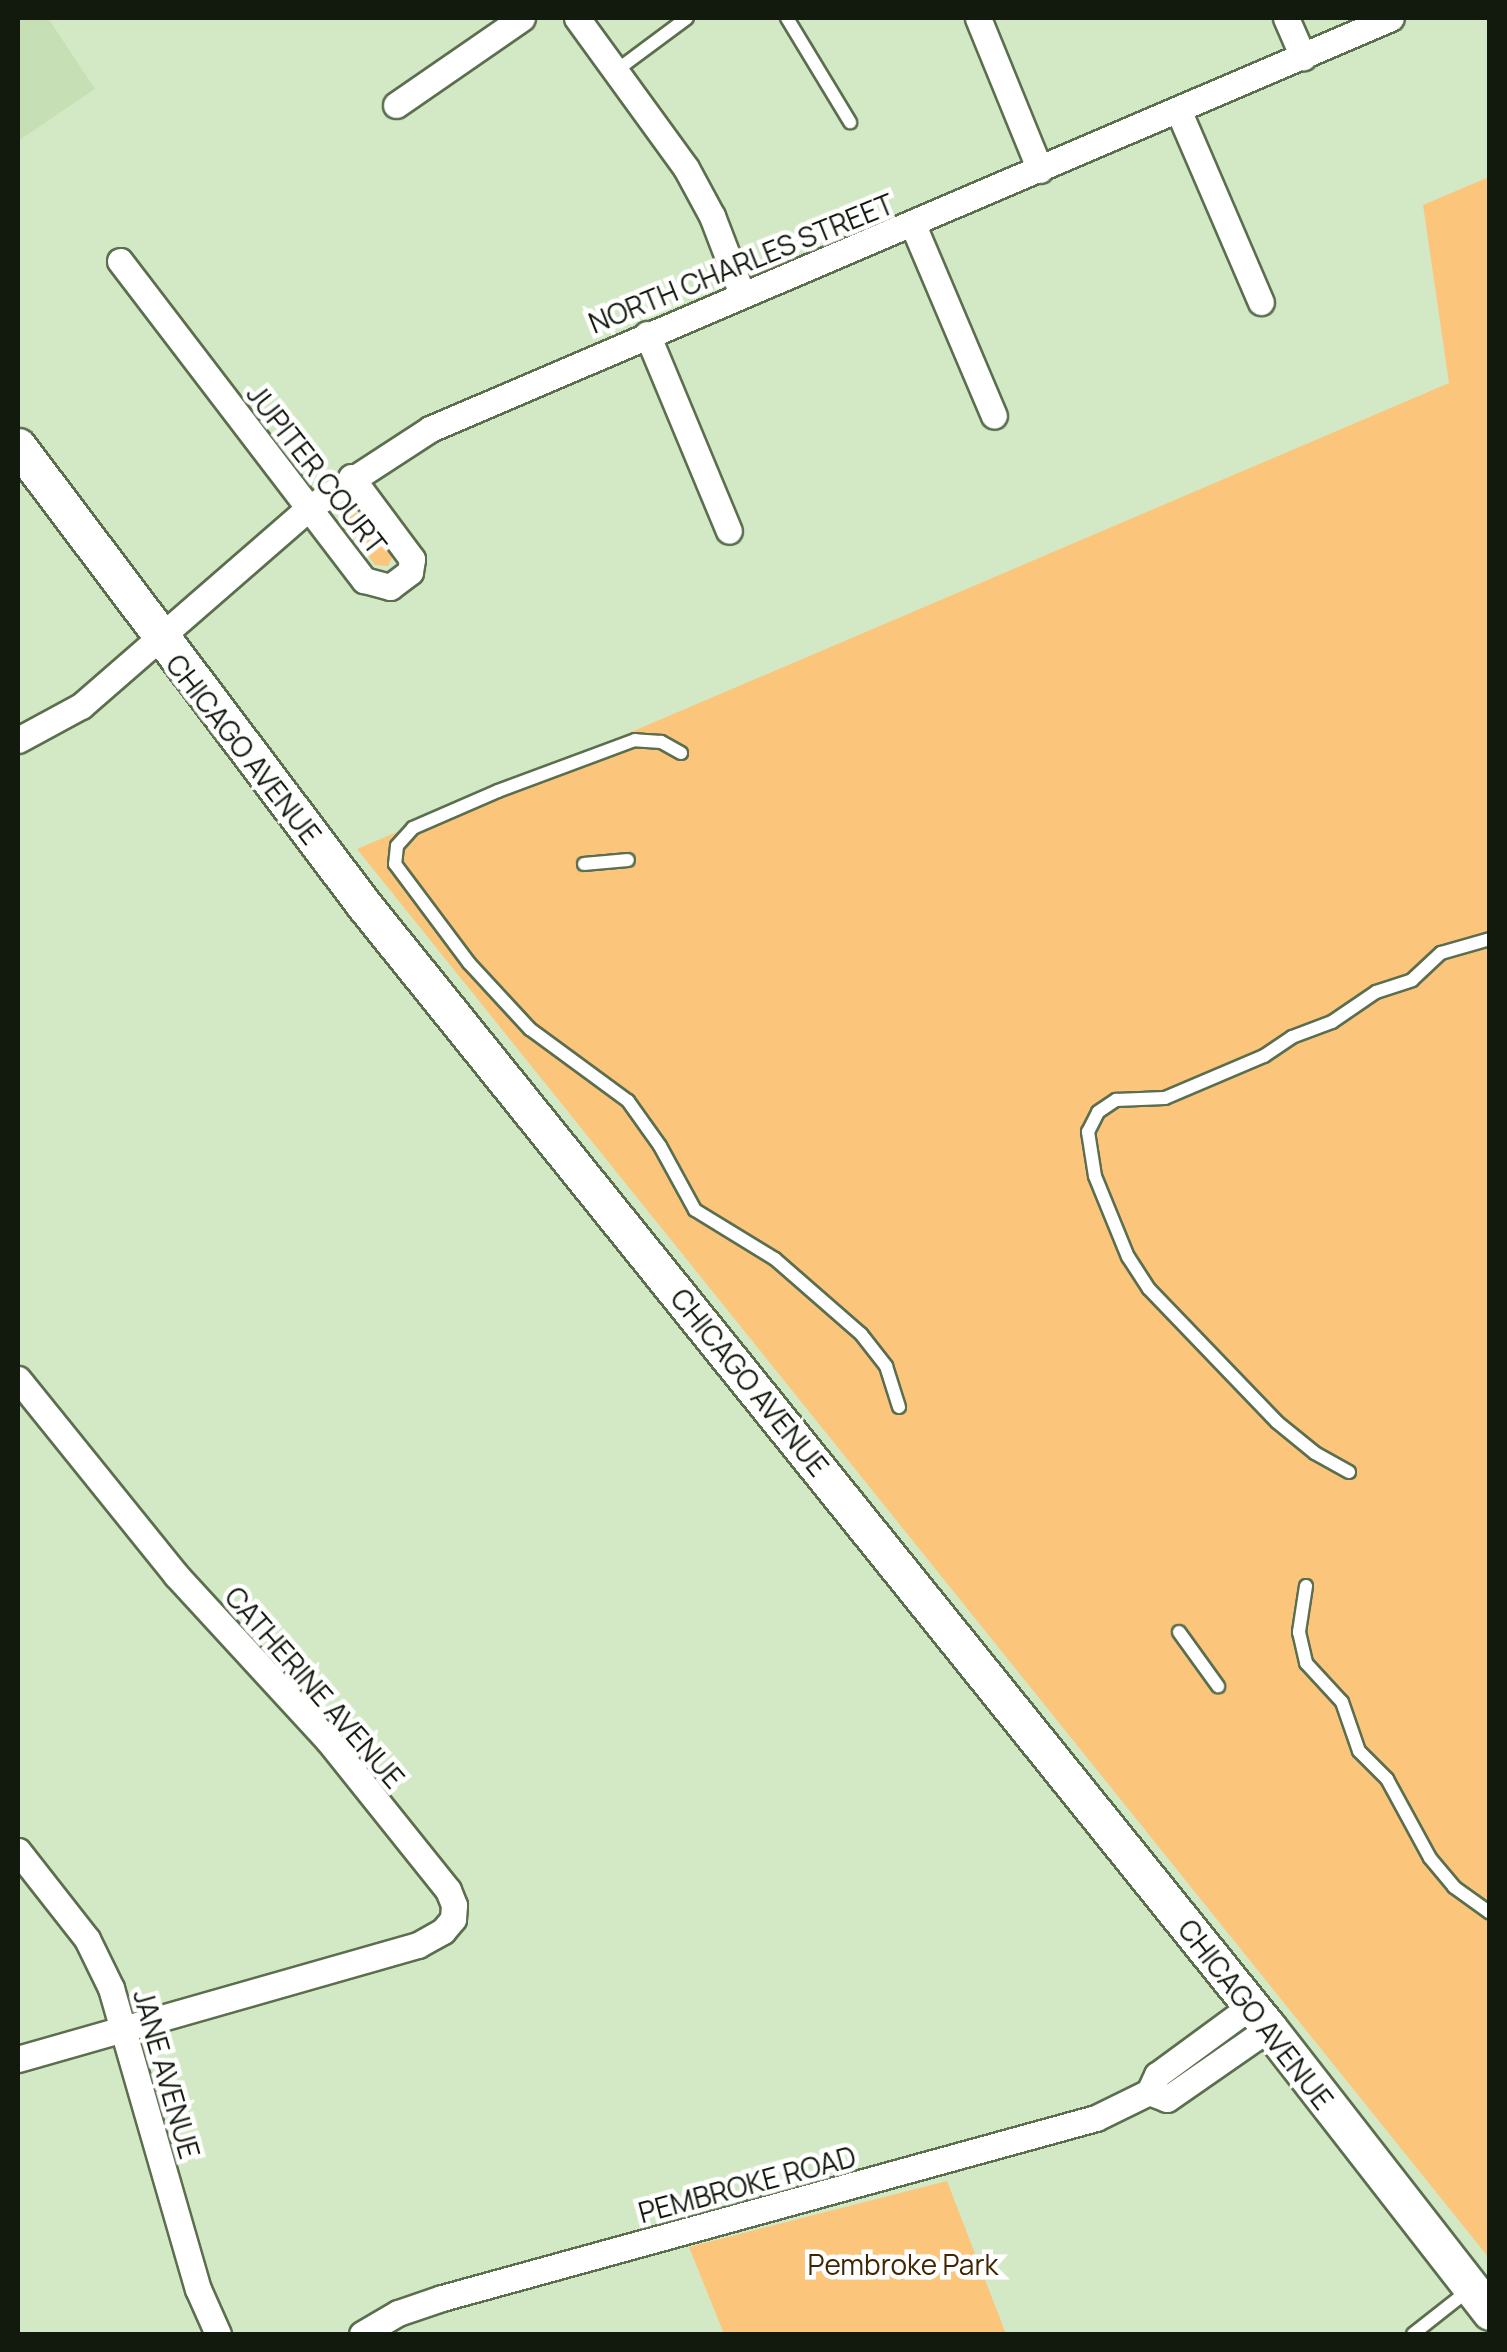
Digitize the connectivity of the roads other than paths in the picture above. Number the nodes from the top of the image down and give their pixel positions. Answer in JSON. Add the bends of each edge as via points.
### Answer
{"nodes":[{"id":1,"x":522,"y":18,"type":"edge"},
{"id":2,"x":577,"y":18,"type":"edge"},
{"id":3,"x":687,"y":18,"type":"edge"},
{"id":4,"x":788,"y":18,"type":"edge"},
{"id":5,"x":978,"y":18,"type":"edge"},
{"id":6,"x":1286,"y":18,"type":"edge"},
{"id":7,"x":1391,"y":18,"type":"edge"},
{"id":8,"x":1303,"y":57,"type":"junction"},
{"id":9,"x":617,"y":70,"type":"junction"},
{"id":10,"x":396,"y":106,"type":"dead end"},
{"id":11,"x":1179,"y":112,"type":"junction"},
{"id":12,"x":850,"y":122,"type":"dead end"},
{"id":13,"x":1040,"y":170,"type":"junction"},
{"id":14,"x":914,"y":224,"type":"junction"},
{"id":15,"x":120,"y":261,"type":"dead end"},
{"id":16,"x":742,"y":294,"type":"junction"},
{"id":17,"x":1261,"y":302,"type":"dead end"},
{"id":18,"x":647,"y":334,"type":"junction"},
{"id":19,"x":994,"y":416,"type":"dead end"},
{"id":20,"x":18,"y":446,"type":"edge"},
{"id":21,"x":350,"y":477,"type":"junction"},
{"id":22,"x":308,"y":508,"type":"junction"},
{"id":23,"x":729,"y":530,"type":"dead end"},
{"id":24,"x":159,"y":639,"type":"junction"},
{"id":25,"x":18,"y":740,"type":"edge"},
{"id":26,"x":681,"y":754,"type":"dead end"},
{"id":27,"x":628,"y":860,"type":"dead end"},
{"id":28,"x":584,"y":864,"type":"dead end"},
{"id":29,"x":1490,"y":939,"type":"edge"},
{"id":30,"x":18,"y":1379,"type":"edge"},
{"id":31,"x":898,"y":1407,"type":"dead end"},
{"id":32,"x":1349,"y":1472,"type":"dead end"},
{"id":33,"x":1306,"y":1586,"type":"dead end"},
{"id":34,"x":1179,"y":1632,"type":"dead end"},
{"id":35,"x":1218,"y":1686,"type":"dead end"},
{"id":36,"x":18,"y":1851,"type":"edge"},
{"id":37,"x":1490,"y":1914,"type":"edge"},
{"id":38,"x":1260,"y":2017,"type":"junction"},
{"id":39,"x":122,"y":2029,"type":"junction"},
{"id":40,"x":18,"y":2059,"type":"edge"},
{"id":41,"x":1480,"y":2300,"type":"edge"},
{"id":42,"x":218,"y":2334,"type":"edge"},
{"id":43,"x":362,"y":2334,"type":"edge"},
{"id":44,"x":1413,"y":2334,"type":"edge"}],
"edges":[{"from":1,"to":10,"type":"street"},
{"from":2,"to":9,"type":"street"},
{"from":3,"to":9,"type":"lane"},
{"from":4,"to":12,"type":"lane"},
{"from":5,"to":13,"type":"street"},
{"from":6,"to":8,"type":"street"},
{"from":7,"to":8,"type":"street","name":"NORTH CHARLES STREET"},
{"from":8,"to":11,"type":"street","name":"NORTH CHARLES STREET"},
{"from":9,"to":16,"type":"street","via":[[693,180]]},
{"from":11,"to":13,"type":"street","name":"NORTH CHARLES STREET"},
{"from":11,"to":17,"type":"street"},
{"from":13,"to":14,"type":"street","name":"NORTH CHARLES STREET"},
{"from":14,"to":16,"type":"street","name":"NORTH CHARLES STREET"},
{"from":14,"to":19,"type":"street"},
{"from":15,"to":22,"type":"street","name":"JUPITER COURT"},
{"from":16,"to":18,"type":"street","name":"NORTH CHARLES STREET"},
{"from":18,"to":21,"type":"street","name":"NORTH CHARLES STREET","via":[[490,400]]},
{"from":18,"to":23,"type":"street"},
{"from":20,"to":24,"type":"main road","name":"CHICAGO AVENUE"},
{"from":21,"to":22,"type":"street","name":"NORTH CHARLES STREET"},
{"from":21,"to":22,"type":"street","name":"JUPITER COURT","via":[[412,559],[401,582],[390,587],[364,580]]},
{"from":22,"to":24,"type":"street","name":"NORTH CHARLES STREET"},
{"from":24,"to":25,"type":"street","name":"NORTH CHARLES STREET","via":[[81,706]]},
{"from":24,"to":38,"type":"main road","name":"CHICAGO AVENUE","via":[[364,905]]},
{"from":26,"to":31,"type":"lane","via":[[661,742],[635,740],[516,784],[413,828],[396,846],[395,864],[468,963],[530,1029],[628,1101],[695,1210],[775,1259],[861,1334],[886,1366]]},
{"from":27,"to":28,"type":"lane"},
{"from":29,"to":32,"type":"lane","via":[[1440,952],[1412,980],[1376,992],[1264,1056],[1165,1098],[1116,1100],[1098,1112],[1088,1132],[1095,1176],[1128,1257],[1149,1289],[1277,1422]]},
{"from":30,"to":39,"type":"street","name":"CATHERINE AVENUE","via":[[176,1575],[327,1739],[448,1890],[454,1919],[418,1946]]},
{"from":33,"to":37,"type":"lane","via":[[1299,1644],[1306,1662],[1342,1702],[1359,1751],[1386,1779],[1430,1858]]},
{"from":34,"to":35,"type":"lane"},
{"from":36,"to":39,"type":"street","name":"JANE AVENUE","via":[[100,1962]]},
{"from":38,"to":41,"type":"main road","name":"CHICAGO AVENUE"},
{"from":38,"to":43,"type":"street","name":"PEMBROKE ROAD","via":[[1167,2099],[1149,2092],[1060,2131],[442,2298]]},
{"from":39,"to":40,"type":"street"},
{"from":39,"to":42,"type":"street","name":"JANE AVENUE","via":[[198,2289]]},
{"from":41,"to":44,"type":"lane"}]}
